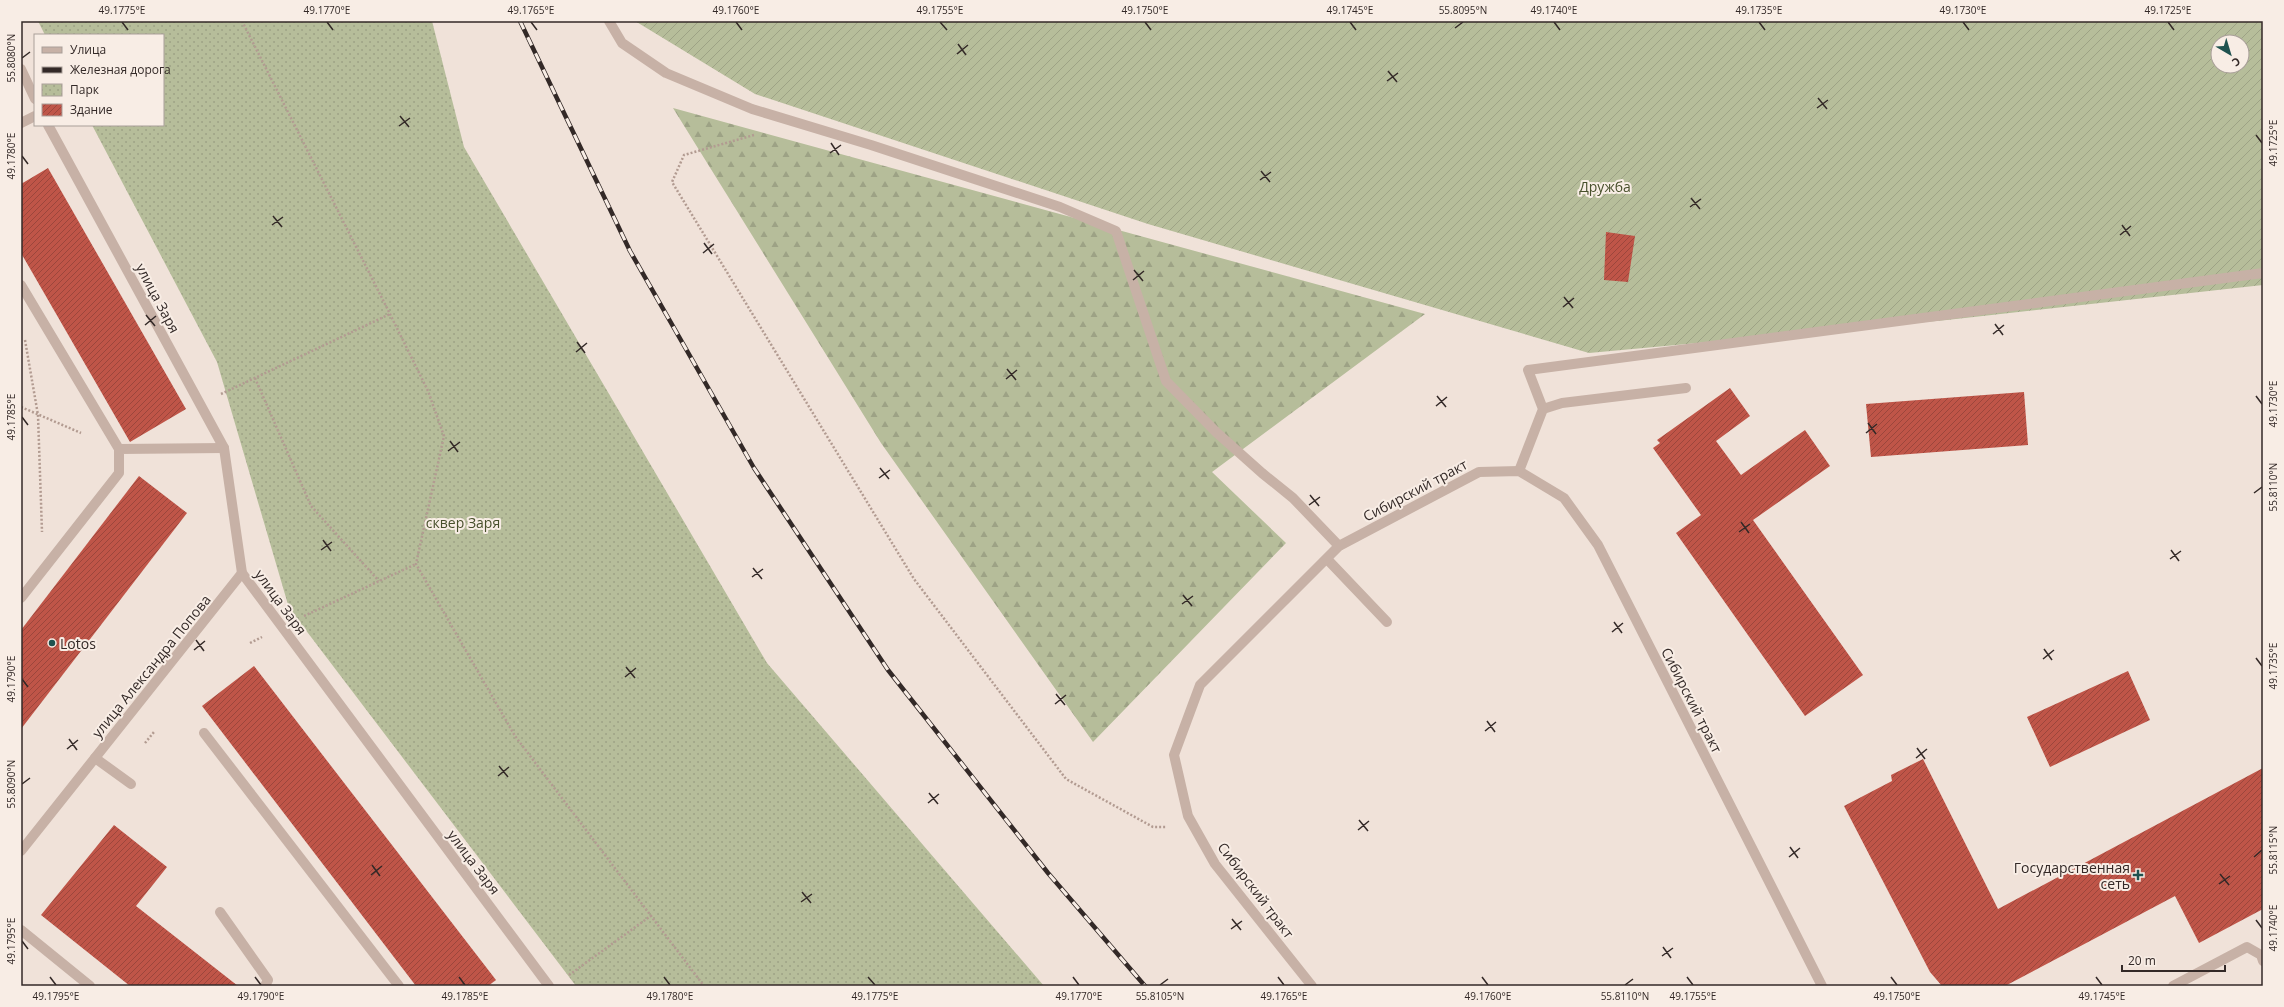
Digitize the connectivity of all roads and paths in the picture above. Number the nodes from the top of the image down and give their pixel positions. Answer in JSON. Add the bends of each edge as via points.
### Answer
{"nodes":[{"id":1,"x":242,"y":21,"type":"edge"},
{"id":2,"x":609,"y":21,"type":"edge"},
{"id":3,"x":21,"y":70,"type":"edge"},
{"id":4,"x":34,"y":97,"type":"edge"},
{"id":5,"x":34,"y":116,"type":"edge"},
{"id":6,"x":21,"y":123,"type":"edge"},
{"id":7,"x":49,"y":126,"type":"edge"},
{"id":8,"x":759,"y":133,"type":"dead end"},
{"id":9,"x":2263,"y":273,"type":"edge"},
{"id":10,"x":21,"y":286,"type":"edge"},
{"id":11,"x":390,"y":314,"type":"junction"},
{"id":12,"x":24,"y":333,"type":"dead end"},
{"id":13,"x":255,"y":378,"type":"junction"},
{"id":14,"x":1686,"y":388,"type":"dead end"},
{"id":15,"x":200,"y":404,"type":"junction"},
{"id":16,"x":21,"y":407,"type":"edge"},
{"id":17,"x":1543,"y":409,"type":"junction"},
{"id":18,"x":38,"y":415,"type":"junction"},
{"id":19,"x":82,"y":434,"type":"dead end"},
{"id":20,"x":224,"y":448,"type":"junction"},
{"id":21,"x":119,"y":449,"type":"junction"},
{"id":22,"x":1519,"y":471,"type":"junction"},
{"id":23,"x":1339,"y":546,"type":"junction"},
{"id":24,"x":1327,"y":559,"type":"junction"},
{"id":25,"x":416,"y":564,"type":"junction"},
{"id":26,"x":43,"y":570,"type":"junction"},
{"id":27,"x":242,"y":573,"type":"junction"},
{"id":28,"x":380,"y":581,"type":"junction"},
{"id":29,"x":21,"y":598,"type":"edge"},
{"id":30,"x":1387,"y":622,"type":"dead end"},
{"id":31,"x":282,"y":627,"type":"junction"},
{"id":32,"x":250,"y":643,"type":"dead end"},
{"id":33,"x":154,"y":732,"type":"dead end"},
{"id":34,"x":204,"y":733,"type":"dead end"},
{"id":35,"x":145,"y":743,"type":"dead end"},
{"id":36,"x":95,"y":758,"type":"junction"},
{"id":37,"x":131,"y":784,"type":"dead end"},
{"id":38,"x":1193,"y":826,"type":"junction"},
{"id":39,"x":21,"y":851,"type":"edge"},
{"id":40,"x":220,"y":912,"type":"dead end"},
{"id":41,"x":652,"y":915,"type":"junction"},
{"id":42,"x":21,"y":930,"type":"edge"},
{"id":43,"x":2263,"y":961,"type":"edge"},
{"id":44,"x":567,"y":977,"type":"dead end"},
{"id":45,"x":90,"y":986,"type":"edge"},
{"id":46,"x":265,"y":986,"type":"edge"},
{"id":47,"x":399,"y":986,"type":"edge"},
{"id":48,"x":549,"y":986,"type":"edge"},
{"id":49,"x":704,"y":986,"type":"edge"},
{"id":50,"x":1312,"y":986,"type":"edge"},
{"id":51,"x":1822,"y":986,"type":"edge"},
{"id":52,"x":2173,"y":986,"type":"edge"}],
"edges":[{"from":1,"to":11,"type":"path"},
{"from":2,"to":23,"type":"street","via":[[622,43],[666,73],[752,109],[872,145],[1060,207],[1116,231],[1166,381],[1216,432],[1292,498]]},
{"from":3,"to":4,"type":"street"},
{"from":5,"to":6,"type":"street"},
{"from":7,"to":15,"type":"street","name":"улица Заря"},
{"from":8,"to":38,"type":"path","via":[[684,155],[672,182],[914,579],[1066,779],[1153,827]]},
{"from":9,"to":17,"type":"street","via":[[1528,370]]},
{"from":10,"to":21,"type":"street"},
{"from":11,"to":13,"type":"path"},
{"from":11,"to":25,"type":"path","via":[[428,391],[444,436]]},
{"from":12,"to":18,"type":"path"},
{"from":13,"to":15,"type":"path"},
{"from":13,"to":28,"type":"path","via":[[311,506]]},
{"from":14,"to":17,"type":"street","via":[[1562,403]]},
{"from":15,"to":20,"type":"street","name":"улица Заря"},
{"from":16,"to":18,"type":"path"},
{"from":17,"to":22,"type":"street"},
{"from":18,"to":19,"type":"path"},
{"from":18,"to":26,"type":"path"},
{"from":20,"to":21,"type":"street"},
{"from":20,"to":27,"type":"street","name":"улица Заря"},
{"from":21,"to":26,"type":"street","via":[[119,473]]},
{"from":22,"to":23,"type":"street","name":"Сибирский тракт","via":[[1479,472]]},
{"from":22,"to":51,"type":"street","name":"Сибирский тракт","via":[[1564,498],[1598,545]]},
{"from":23,"to":24,"type":"street","name":"Сибирский тракт"},
{"from":24,"to":30,"type":"street"},
{"from":24,"to":38,"type":"street","name":"Сибирский тракт","via":[[1200,685],[1174,755],[1188,816]]},
{"from":25,"to":28,"type":"path"},
{"from":25,"to":41,"type":"path","via":[[515,736]]},
{"from":26,"to":29,"type":"street"},
{"from":27,"to":31,"type":"street","name":"улица Заря"},
{"from":27,"to":36,"type":"street","name":"улица Александра Попова"},
{"from":28,"to":31,"type":"path"},
{"from":31,"to":32,"type":"path"},
{"from":31,"to":48,"type":"street","name":"улица Заря"},
{"from":33,"to":35,"type":"path"},
{"from":34,"to":47,"type":"street"},
{"from":36,"to":37,"type":"street"},
{"from":36,"to":39,"type":"street","name":"улица Александра Попова"},
{"from":38,"to":50,"type":"street","name":"Сибирский тракт","via":[[1215,864]]},
{"from":40,"to":46,"type":"street","via":[[268,980]]},
{"from":41,"to":44,"type":"path"},
{"from":41,"to":49,"type":"path"},
{"from":42,"to":45,"type":"street"},
{"from":43,"to":52,"type":"street","via":[[2261,955],[2247,947]]}]}
